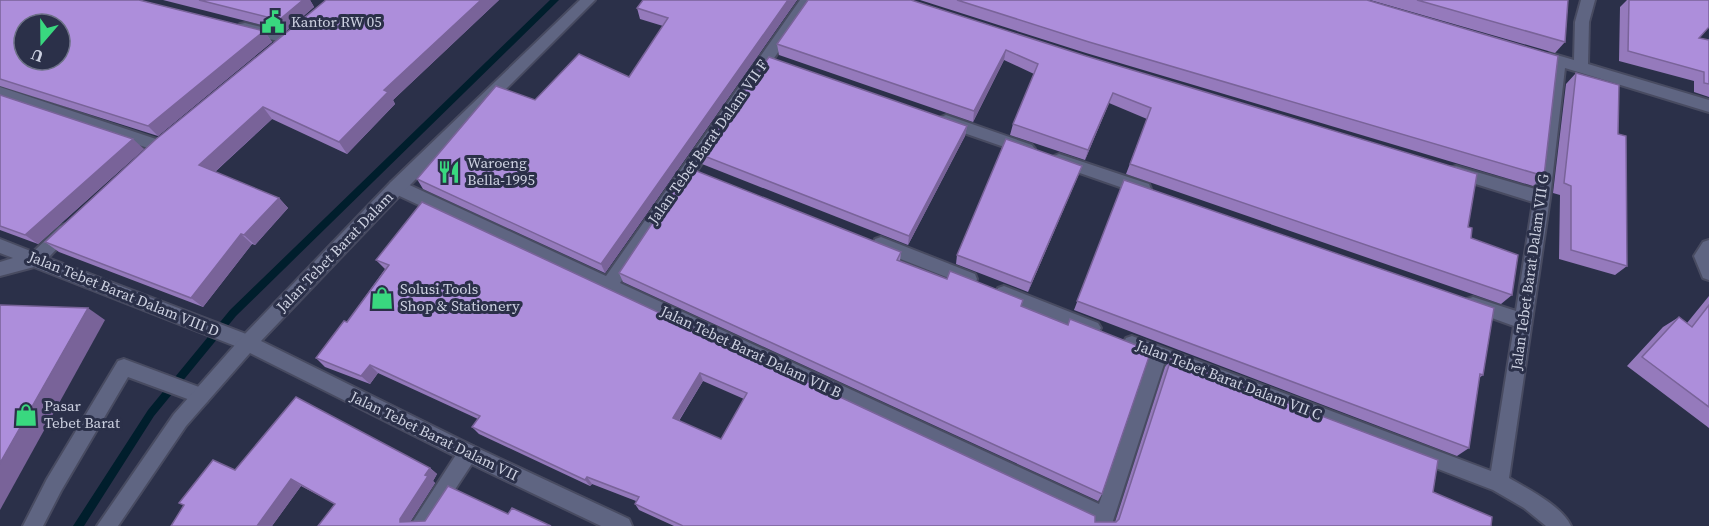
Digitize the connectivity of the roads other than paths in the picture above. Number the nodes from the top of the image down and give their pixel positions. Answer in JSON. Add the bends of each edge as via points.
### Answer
{"nodes":[{"id":1,"x":588,"y":0,"type":"edge"},
{"id":2,"x":807,"y":0,"type":"edge"},
{"id":3,"x":1588,"y":0,"type":"edge"},
{"id":4,"x":235,"y":25,"type":"edge"},
{"id":5,"x":306,"y":26,"type":"edge"},
{"id":6,"x":290,"y":39,"type":"junction"},
{"id":7,"x":273,"y":54,"type":"edge"},
{"id":8,"x":1536,"y":54,"type":"edge"},
{"id":9,"x":1559,"y":61,"type":"junction"},
{"id":10,"x":1581,"y":68,"type":"junction"},
{"id":11,"x":0,"y":93,"type":"edge"},
{"id":12,"x":1709,"y":106,"type":"edge"},
{"id":13,"x":936,"y":117,"type":"edge"},
{"id":14,"x":143,"y":161,"type":"edge"},
{"id":15,"x":1438,"y":167,"type":"edge"},
{"id":16,"x":688,"y":168,"type":"junction"},
{"id":17,"x":710,"y":177,"type":"edge"},
{"id":18,"x":397,"y":187,"type":"junction"},
{"id":19,"x":1162,"y":196,"type":"edge"},
{"id":20,"x":1542,"y":198,"type":"junction"},
{"id":21,"x":76,"y":221,"type":"edge"},
{"id":22,"x":863,"y":237,"type":"edge"},
{"id":23,"x":0,"y":246,"type":"edge"},
{"id":24,"x":1709,"y":247,"type":"edge"},
{"id":25,"x":36,"y":259,"type":"junction"},
{"id":26,"x":0,"y":269,"type":"edge"},
{"id":27,"x":1709,"y":273,"type":"edge"},
{"id":28,"x":609,"y":285,"type":"junction"},
{"id":29,"x":1455,"y":298,"type":"edge"},
{"id":30,"x":1523,"y":321,"type":"junction"},
{"id":31,"x":248,"y":343,"type":"junction"},
{"id":32,"x":1159,"y":354,"type":"junction"},
{"id":33,"x":201,"y":396,"type":"junction"},
{"id":34,"x":468,"y":453,"type":"junction"},
{"id":35,"x":1499,"y":483,"type":"junction"},
{"id":36,"x":1103,"y":521,"type":"edge"},
{"id":37,"x":33,"y":526,"type":"edge"},
{"id":38,"x":107,"y":526,"type":"edge"},
{"id":39,"x":420,"y":526,"type":"edge"},
{"id":40,"x":622,"y":526,"type":"edge"},
{"id":41,"x":1561,"y":526,"type":"edge"}],
"edges":[{"from":1,"to":18,"type":"street","name":"Jalan Tebet Barat Dalam"},
{"from":2,"to":16,"type":"street","name":"Jalan Tebet Barat Dalam VII F","via":[[772,60]]},
{"from":3,"to":10,"type":"street","via":[[1582,22]]},
{"from":4,"to":6,"type":"street"},
{"from":5,"to":6,"type":"street"},
{"from":6,"to":7,"type":"street"},
{"from":8,"to":9,"type":"street"},
{"from":9,"to":10,"type":"street"},
{"from":9,"to":20,"type":"street","name":"Jalan Tebet Barat Dalam VII G"},
{"from":10,"to":12,"type":"street"},
{"from":11,"to":14,"type":"street","via":[[165,142]]},
{"from":13,"to":19,"type":"street"},
{"from":15,"to":20,"type":"street"},
{"from":16,"to":17,"type":"street"},
{"from":16,"to":28,"type":"street","name":"Jalan Tebet Barat Dalam VII F"},
{"from":18,"to":28,"type":"street","name":"Jalan Tebet Barat Dalam VII B"},
{"from":18,"to":31,"type":"street","name":"Jalan Tebet Barat Dalam"},
{"from":20,"to":30,"type":"street","name":"Jalan Tebet Barat Dalam VII G"},
{"from":21,"to":25,"type":"street"},
{"from":22,"to":32,"type":"street","name":"Jalan Tebet Barat Dalam VII C"},
{"from":23,"to":25,"type":"street","name":"Jalan Tebet Barat Dalam VIII D"},
{"from":24,"to":27,"type":"street","via":[[1702,256]]},
{"from":25,"to":26,"type":"street"},
{"from":25,"to":31,"type":"street","name":"Jalan Tebet Barat Dalam VIII D"},
{"from":28,"to":36,"type":"street","name":"Jalan Tebet Barat Dalam VII B"},
{"from":29,"to":30,"type":"street"},
{"from":30,"to":35,"type":"street","name":"Jalan Tebet Barat Dalam VII G"},
{"from":31,"to":33,"type":"street","name":"Jalan Tebet Barat Dalam"},
{"from":31,"to":34,"type":"street","name":"Jalan Tebet Barat Dalam VII"},
{"from":32,"to":35,"type":"street","name":"Jalan Tebet Barat Dalam VII C"},
{"from":32,"to":36,"type":"street"},
{"from":33,"to":37,"type":"street","via":[[124,367]]},
{"from":33,"to":38,"type":"street","name":"Jalan Tebet Barat Dalam"},
{"from":34,"to":39,"type":"street"},
{"from":34,"to":40,"type":"street","name":"Jalan Tebet Barat Dalam VII"},
{"from":35,"to":41,"type":"street","name":"Jalan Tebet Barat Dalam VII C","via":[[1531,501]]}]}
